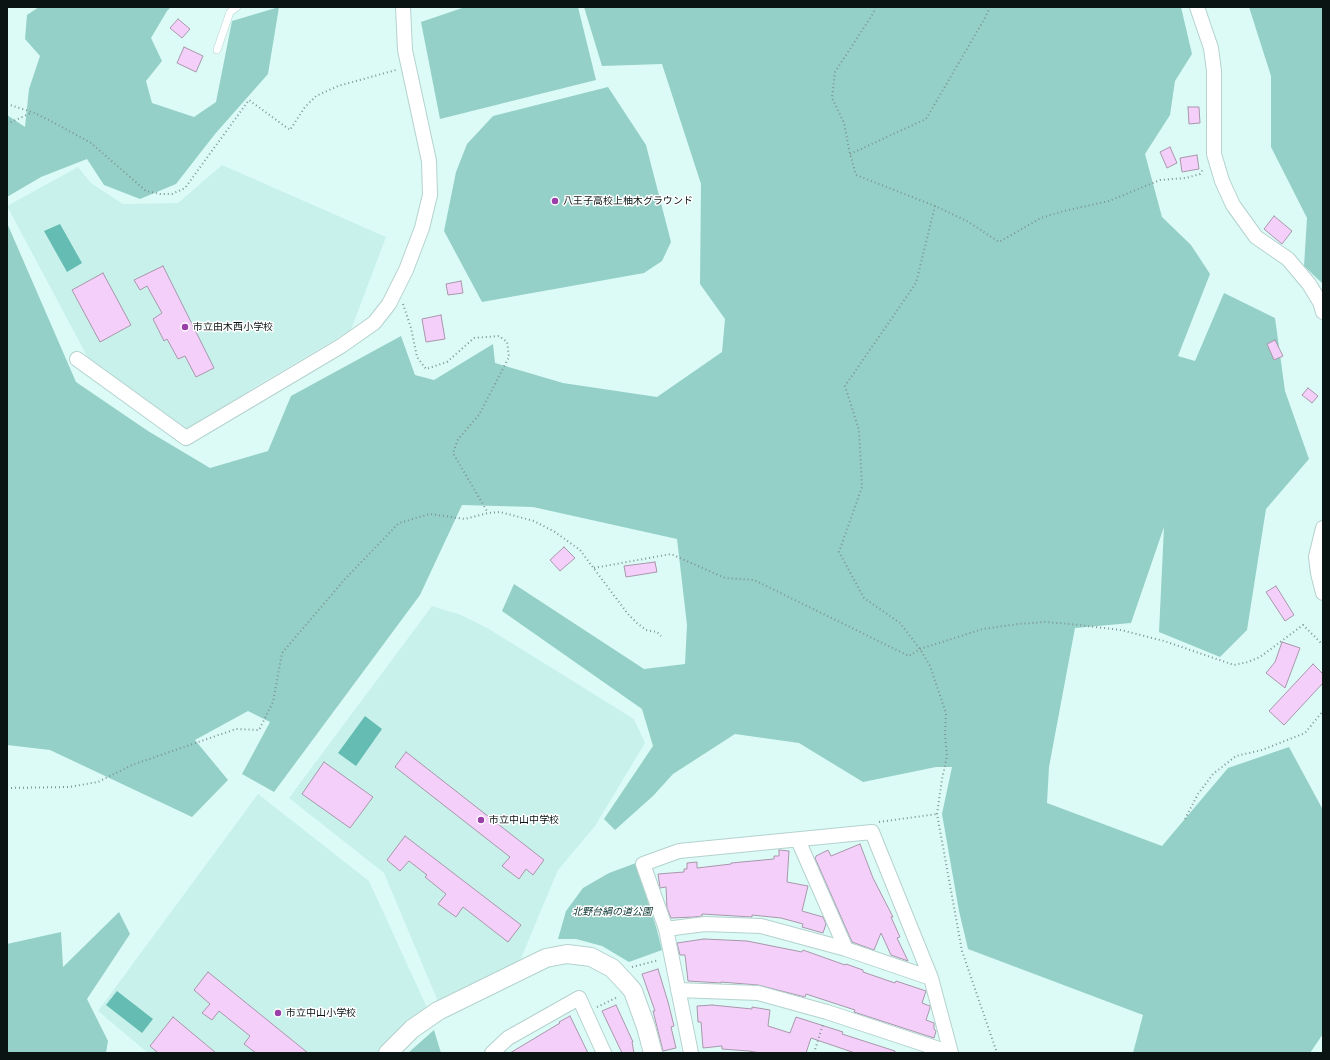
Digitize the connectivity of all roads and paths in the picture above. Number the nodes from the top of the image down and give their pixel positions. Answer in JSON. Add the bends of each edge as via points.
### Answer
{"nodes":[{"id":1,"x":237,"y":7,"type":"edge"},
{"id":2,"x":403,"y":7,"type":"edge"},
{"id":3,"x":875,"y":7,"type":"edge"},
{"id":4,"x":990,"y":7,"type":"edge"},
{"id":5,"x":1197,"y":7,"type":"edge"},
{"id":6,"x":217,"y":50,"type":"dead end"},
{"id":7,"x":409,"y":67,"type":"junction"},
{"id":8,"x":7,"y":104,"type":"edge"},
{"id":9,"x":32,"y":112,"type":"junction"},
{"id":10,"x":7,"y":124,"type":"edge"},
{"id":11,"x":850,"y":154,"type":"junction"},
{"id":12,"x":1214,"y":154,"type":"junction"},
{"id":13,"x":935,"y":206,"type":"junction"},
{"id":14,"x":397,"y":286,"type":"junction"},
{"id":15,"x":1323,"y":312,"type":"edge"},
{"id":16,"x":77,"y":359,"type":"dead end"},
{"id":17,"x":488,"y":513,"type":"junction"},
{"id":18,"x":1323,"y":528,"type":"edge"},
{"id":19,"x":594,"y":568,"type":"junction"},
{"id":20,"x":1323,"y":593,"type":"edge"},
{"id":21,"x":661,"y":636,"type":"dead end"},
{"id":22,"x":1323,"y":645,"type":"edge"},
{"id":23,"x":920,"y":649,"type":"junction"},
{"id":24,"x":1323,"y":711,"type":"edge"},
{"id":25,"x":7,"y":788,"type":"edge"},
{"id":26,"x":937,"y":814,"type":"junction"},
{"id":27,"x":1185,"y":819,"type":"dead end"},
{"id":28,"x":863,"y":832,"type":"junction"},
{"id":29,"x":798,"y":840,"type":"junction"},
{"id":30,"x":666,"y":929,"type":"junction"},
{"id":31,"x":846,"y":949,"type":"junction"},
{"id":32,"x":671,"y":956,"type":"junction"},
{"id":33,"x":616,"y":972,"type":"junction"},
{"id":34,"x":931,"y":978,"type":"junction"},
{"id":35,"x":678,"y":990,"type":"junction"},
{"id":36,"x":620,"y":997,"type":"dead end"},
{"id":37,"x":827,"y":1012,"type":"junction"},
{"id":38,"x":585,"y":1013,"type":"junction"},
{"id":39,"x":388,"y":1053,"type":"edge"},
{"id":40,"x":492,"y":1053,"type":"edge"},
{"id":41,"x":604,"y":1053,"type":"edge"},
{"id":42,"x":653,"y":1053,"type":"edge"},
{"id":43,"x":691,"y":1053,"type":"edge"},
{"id":44,"x":814,"y":1053,"type":"edge"},
{"id":45,"x":997,"y":1053,"type":"edge"}],
"edges":[{"from":1,"to":6,"type":"lane","via":[[230,12]]},
{"from":2,"to":7,"type":"street","via":[[405,50]]},
{"from":3,"to":11,"type":"path","via":[[835,72],[832,98],[844,123]]},
{"from":4,"to":11,"type":"path","via":[[926,119]]},
{"from":5,"to":12,"type":"street","via":[[1211,48],[1213,63]]},
{"from":7,"to":9,"type":"path","via":[[338,86],[316,96],[305,107],[290,130],[249,100],[185,188],[172,194],[146,191],[91,143]]},
{"from":7,"to":14,"type":"street","via":[[429,161],[430,195],[422,228]]},
{"from":8,"to":9,"type":"path"},
{"from":9,"to":10,"type":"path"},
{"from":11,"to":13,"type":"path","via":[[856,175]]},
{"from":12,"to":13,"type":"path","via":[[1200,174],[1160,180],[1109,201],[1041,218],[999,242],[966,221]]},
{"from":12,"to":15,"type":"street","via":[[1222,182],[1233,205],[1256,238],[1288,259],[1309,284]]},
{"from":13,"to":23,"type":"path","via":[[916,283],[845,386],[859,430],[862,487],[838,552],[864,598],[900,623]]},
{"from":14,"to":16,"type":"street","via":[[389,304],[374,323],[341,346],[186,438]]},
{"from":14,"to":17,"type":"path","via":[[411,328],[417,357],[426,369],[447,362],[474,338],[499,336],[507,342],[509,357],[479,415],[458,439],[453,453]]},
{"from":17,"to":19,"type":"path","via":[[500,512],[534,521],[580,550]]},
{"from":17,"to":25,"type":"path","via":[[464,519],[430,514],[399,523],[282,652],[272,702],[259,730],[236,729],[132,765],[98,782],[69,787]]},
{"from":18,"to":20,"type":"street","via":[[1316,557]]},
{"from":19,"to":21,"type":"path","via":[[628,614],[646,630],[657,632]]},
{"from":19,"to":23,"type":"path","via":[[672,554],[725,578],[754,580],[909,656]]},
{"from":22,"to":23,"type":"path","via":[[1303,624],[1260,657],[1234,665],[1164,640],[1121,630],[1045,622],[983,629]]},
{"from":23,"to":26,"type":"path","via":[[930,666],[946,713],[947,756]]},
{"from":24,"to":27,"type":"path","via":[[1305,733],[1262,750],[1236,756],[1213,774],[1198,794]]},
{"from":26,"to":28,"type":"path","via":[[868,823]]},
{"from":26,"to":45,"type":"path","via":[[962,951]]},
{"from":28,"to":29,"type":"street"},
{"from":28,"to":34,"type":"street","via":[[872,832]]},
{"from":29,"to":30,"type":"street","via":[[680,851],[643,864]]},
{"from":29,"to":31,"type":"street"},
{"from":30,"to":31,"type":"street","via":[[705,924],[760,926]]},
{"from":30,"to":32,"type":"street"},
{"from":31,"to":34,"type":"street"},
{"from":32,"to":33,"type":"path"},
{"from":32,"to":35,"type":"street"},
{"from":33,"to":39,"type":"street","via":[[591,957],[566,954],[546,958],[438,1011],[412,1029]]},
{"from":33,"to":42,"type":"street","via":[[632,991]]},
{"from":34,"to":37,"type":"street","via":[[951,1053]]},
{"from":35,"to":37,"type":"street","via":[[758,993]]},
{"from":35,"to":43,"type":"street"},
{"from":36,"to":38,"type":"path"},
{"from":37,"to":44,"type":"path"},
{"from":38,"to":40,"type":"street","via":[[579,998],[508,1038]]},
{"from":38,"to":41,"type":"street"}]}
